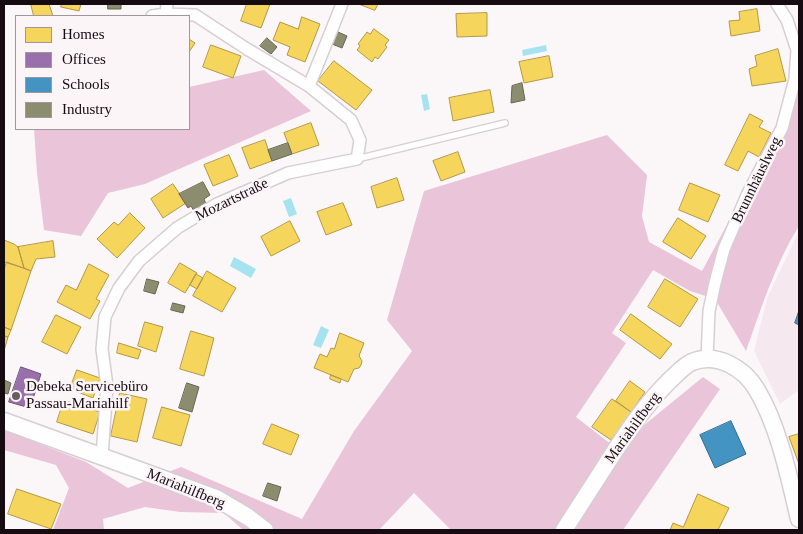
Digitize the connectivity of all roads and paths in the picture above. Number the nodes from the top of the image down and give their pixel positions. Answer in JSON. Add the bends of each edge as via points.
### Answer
{"nodes":[{"id":1,"x":342,"y":4,"type":"edge"},
{"id":2,"x":777,"y":4,"type":"edge"},
{"id":3,"x":167,"y":9,"type":"edge"},
{"id":4,"x":154,"y":15,"type":"edge"},
{"id":5,"x":309,"y":86,"type":"junction"},
{"id":6,"x":505,"y":124,"type":"dead end"},
{"id":7,"x":357,"y":159,"type":"junction"},
{"id":8,"x":707,"y":359,"type":"junction"},
{"id":9,"x":4,"y":421,"type":"edge"},
{"id":10,"x":102,"y":456,"type":"junction"},
{"id":11,"x":799,"y":520,"type":"edge"},
{"id":12,"x":266,"y":530,"type":"edge"},
{"id":13,"x":564,"y":530,"type":"edge"}],
"edges":[{"from":1,"to":5,"type":"street"},
{"from":2,"to":8,"type":"street","name":"Brunnhäuslweg","via":[[787,20],[797,50],[795,79],[782,128],[748,193],[724,249],[709,311]]},
{"from":3,"to":4,"type":"street"},
{"from":3,"to":5,"type":"street","via":[[195,15]]},
{"from":5,"to":7,"type":"street","via":[[351,120],[360,140]]},
{"from":6,"to":7,"type":"lane"},
{"from":7,"to":10,"type":"street","name":"Mozartstraße","via":[[288,173],[217,204],[177,228],[139,260],[119,288],[105,316],[102,350],[107,386]]},
{"from":8,"to":11,"type":"main road","via":[[732,365],[756,388],[772,421]]},
{"from":8,"to":13,"type":"main road","name":"Mariahilfberg","via":[[692,362],[678,372],[652,399]]},
{"from":9,"to":10,"type":"main road","name":"Mariahilfberg"},
{"from":10,"to":12,"type":"main road","name":"Mariahilfberg","via":[[216,498]]}]}
